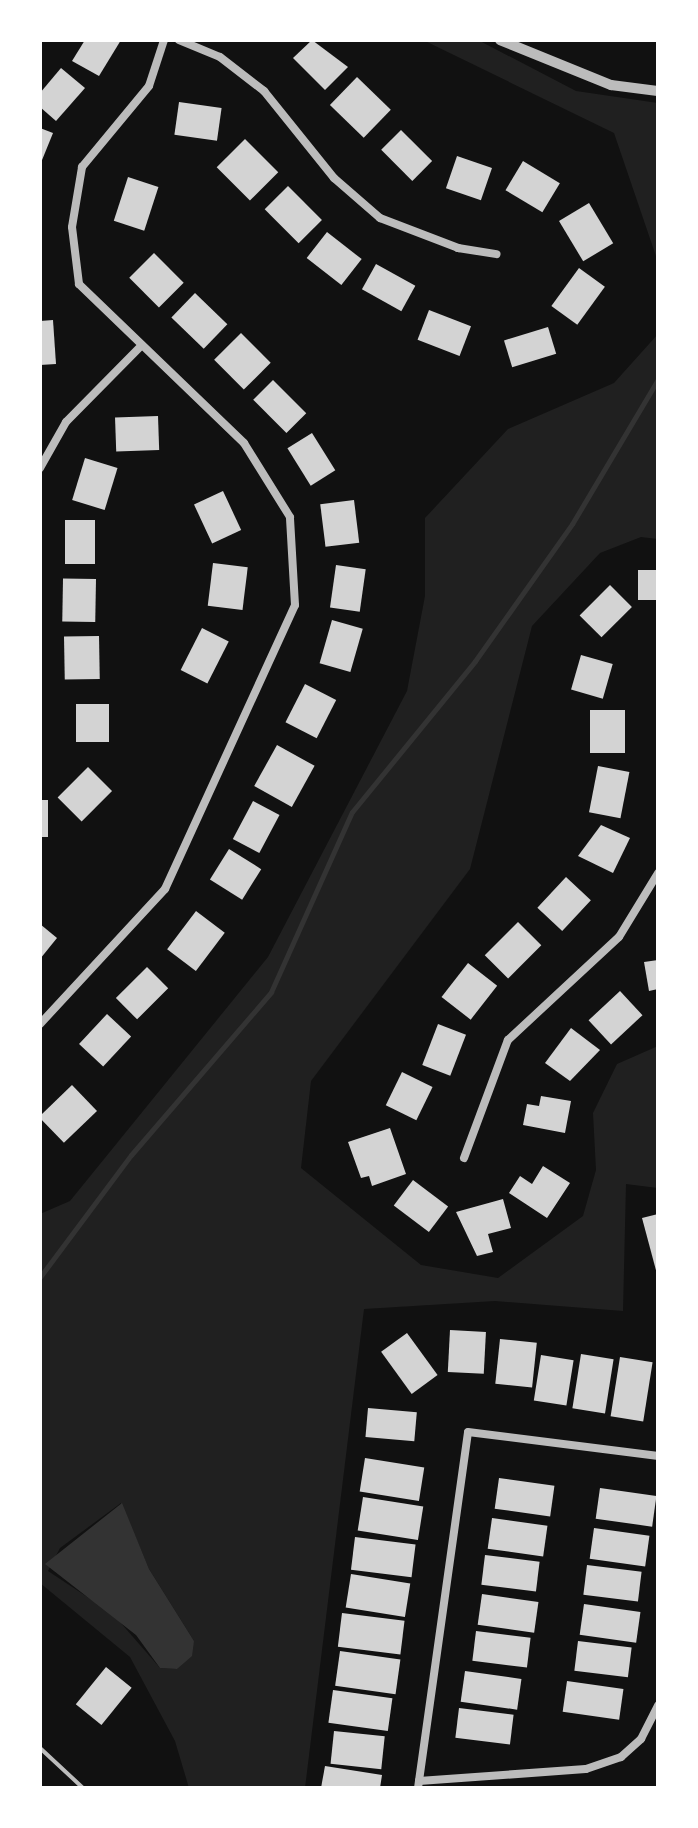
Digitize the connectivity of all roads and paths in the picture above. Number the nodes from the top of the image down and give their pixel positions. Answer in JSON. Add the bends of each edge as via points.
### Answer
{"nodes":[{"id":1,"x":164,"y":40,"type":"edge"},
{"id":2,"x":179,"y":40,"type":"edge"},
{"id":3,"x":500,"y":40,"type":"edge"},
{"id":4,"x":658,"y":91,"type":"edge"},
{"id":5,"x":497,"y":254,"type":"dead end"},
{"id":6,"x":139,"y":348,"type":"junction"},
{"id":7,"x":40,"y":468,"type":"edge"},
{"id":8,"x":658,"y":873,"type":"edge"},
{"id":9,"x":654,"y":898,"type":"edge"},
{"id":10,"x":40,"y":1024,"type":"edge"},
{"id":11,"x":464,"y":1158,"type":"dead end"},
{"id":12,"x":658,"y":1456,"type":"edge"},
{"id":13,"x":658,"y":1705,"type":"edge"},
{"id":14,"x":40,"y":1748,"type":"edge"},
{"id":15,"x":419,"y":1785,"type":"edge"},
{"id":16,"x":83,"y":1788,"type":"edge"}],
"edges":[{"from":1,"to":6,"type":"street","via":[[149,86],[82,167],[72,227],[79,284]]},
{"from":2,"to":5,"type":"street","via":[[220,57],[264,91],[334,178],[380,218],[445,244]]},
{"from":3,"to":4,"type":"street","via":[[611,85]]},
{"from":6,"to":7,"type":"street","via":[[66,422]]},
{"from":6,"to":10,"type":"street","via":[[244,443],[290,517],[295,605],[165,889]]},
{"from":8,"to":9,"type":"street"},
{"from":9,"to":11,"type":"street","via":[[508,1040]]},
{"from":12,"to":15,"type":"street","via":[[468,1432]]},
{"from":13,"to":15,"type":"street","via":[[641,1739],[621,1757],[586,1769]]},
{"from":14,"to":16,"type":"lane"}]}
